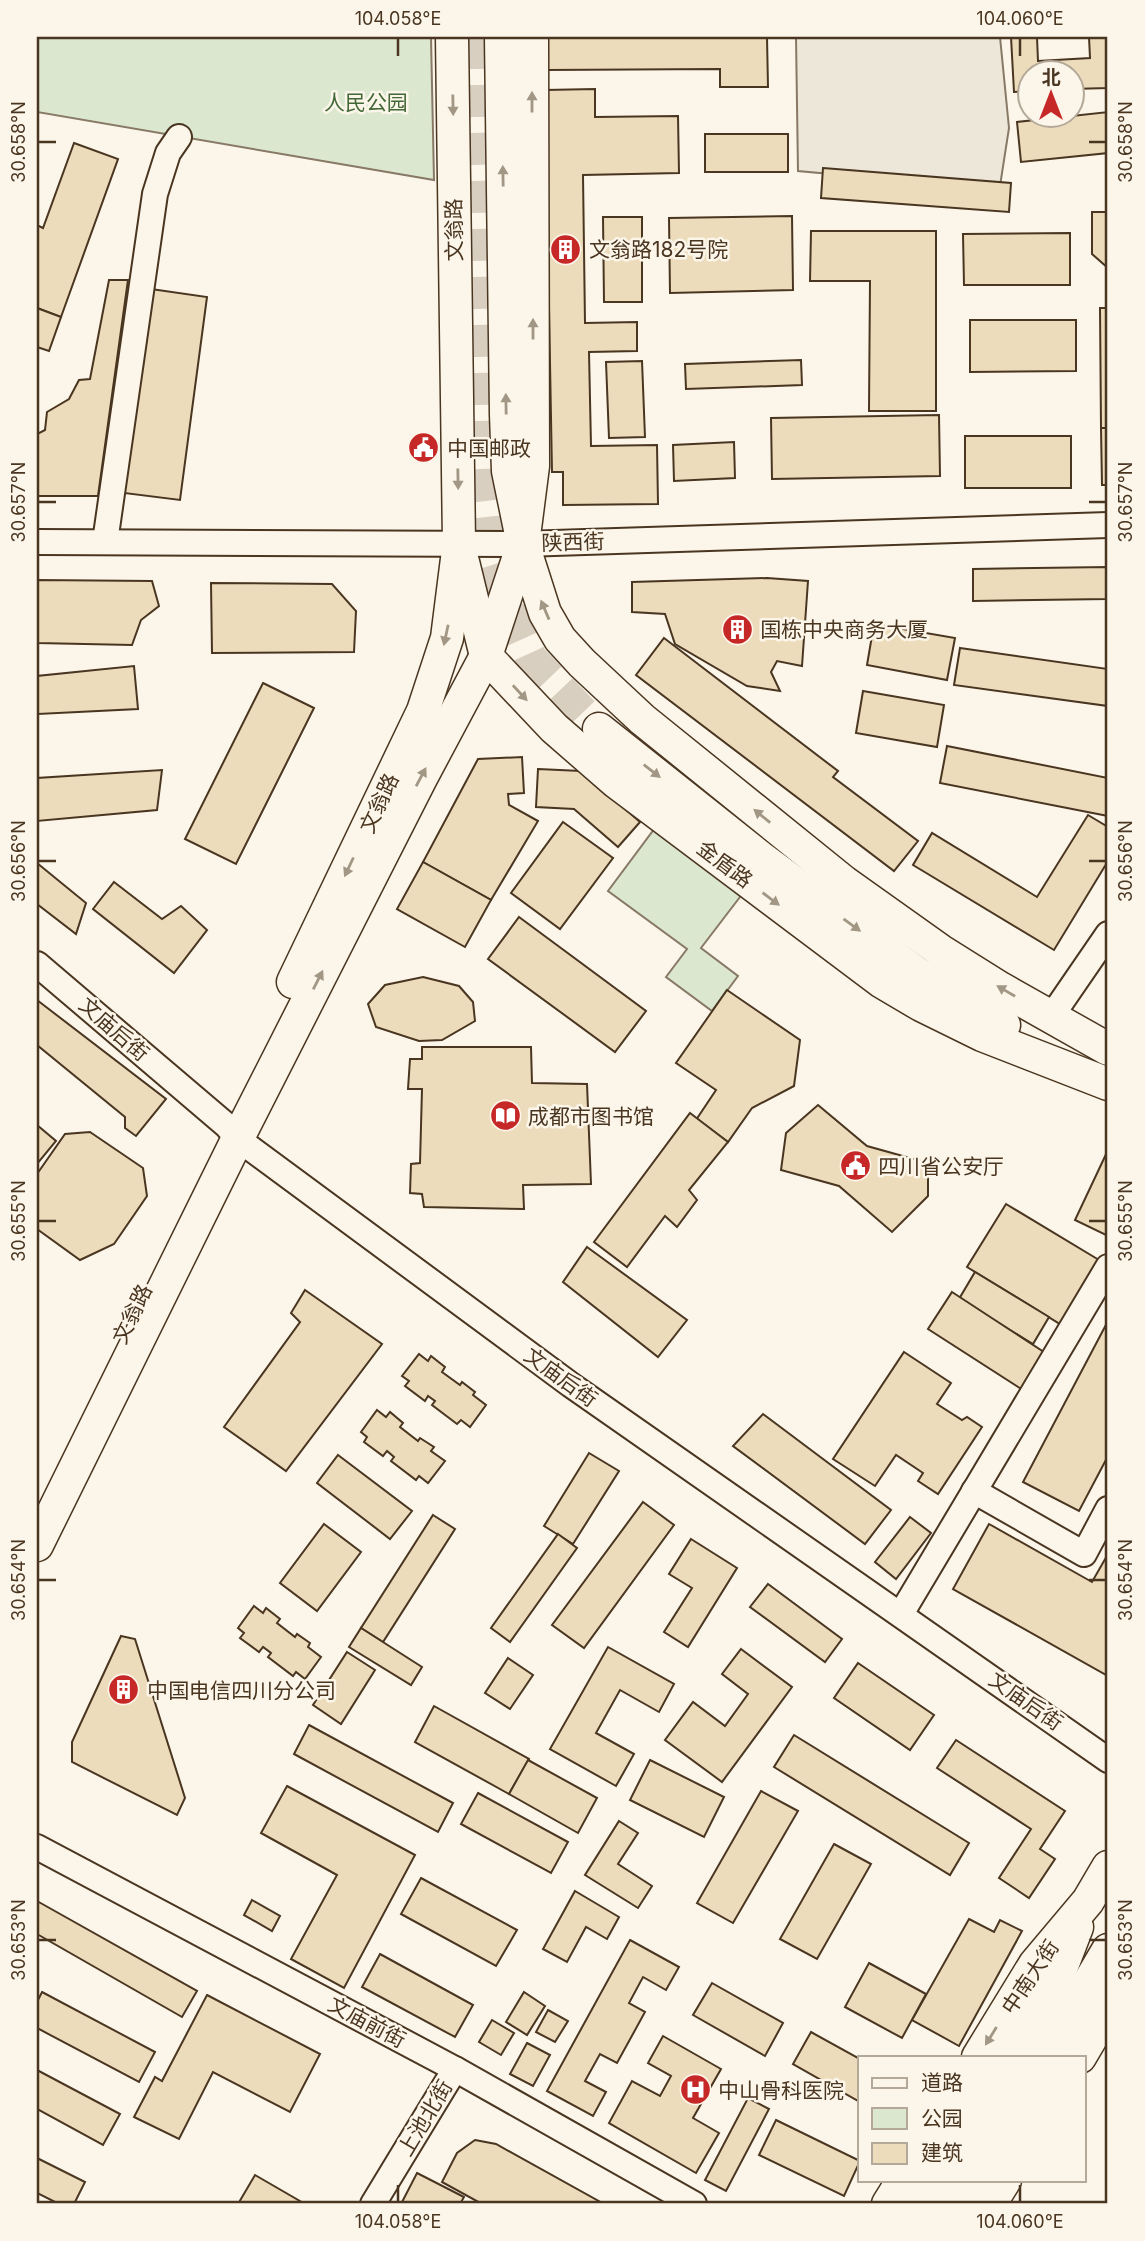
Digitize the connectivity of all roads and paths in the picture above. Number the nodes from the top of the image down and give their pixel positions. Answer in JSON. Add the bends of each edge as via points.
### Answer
{"nodes":[{"id":1,"x":452,"y":37,"type":"edge"},
{"id":2,"x":501,"y":37,"type":"edge"},
{"id":3,"x":532,"y":37,"type":"edge"},
{"id":4,"x":179,"y":136,"type":"dead end"},
{"id":5,"x":1108,"y":525,"type":"edge"},
{"id":6,"x":37,"y":542,"type":"edge"},
{"id":7,"x":105,"y":542,"type":"junction"},
{"id":8,"x":459,"y":543,"type":"junction"},
{"id":9,"x":523,"y":544,"type":"junction"},
{"id":10,"x":486,"y":656,"type":"junction"},
{"id":11,"x":598,"y":729,"type":"tunnel mouth"},
{"id":12,"x":1108,"y":934,"type":"edge"},
{"id":13,"x":37,"y":964,"type":"edge"},
{"id":14,"x":1051,"y":1017,"type":"junction"},
{"id":15,"x":1108,"y":1049,"type":"edge"},
{"id":16,"x":1103,"y":1081,"type":"edge"},
{"id":17,"x":232,"y":1132,"type":"junction"},
{"id":18,"x":1108,"y":1267,"type":"edge"},
{"id":19,"x":974,"y":1491,"type":"junction"},
{"id":20,"x":37,"y":1505,"type":"edge"},
{"id":21,"x":1108,"y":1509,"type":"edge"},
{"id":22,"x":37,"y":1545,"type":"edge"},
{"id":23,"x":901,"y":1614,"type":"junction"},
{"id":24,"x":1108,"y":1760,"type":"edge"},
{"id":25,"x":37,"y":1847,"type":"edge"},
{"id":26,"x":1108,"y":1867,"type":"edge"},
{"id":27,"x":1087,"y":1901,"type":"junction"},
{"id":28,"x":1108,"y":1950,"type":"edge"},
{"id":29,"x":1108,"y":1996,"type":"edge"},
{"id":30,"x":1063,"y":2002,"type":"junction"},
{"id":31,"x":979,"y":2056,"type":"edge"},
{"id":32,"x":1014,"y":2056,"type":"edge"},
{"id":33,"x":1045,"y":2056,"type":"edge"},
{"id":34,"x":1081,"y":2056,"type":"edge"},
{"id":35,"x":455,"y":2069,"type":"junction"},
{"id":36,"x":902,"y":2182,"type":"edge"},
{"id":37,"x":938,"y":2182,"type":"edge"},
{"id":38,"x":970,"y":2182,"type":"edge"},
{"id":39,"x":1004,"y":2182,"type":"edge"},
{"id":40,"x":373,"y":2204,"type":"edge"},
{"id":41,"x":694,"y":2204,"type":"edge"},
{"id":42,"x":888,"y":2204,"type":"edge"},
{"id":43,"x":924,"y":2204,"type":"edge"},
{"id":44,"x":956,"y":2204,"type":"edge"},
{"id":45,"x":990,"y":2204,"type":"edge"}],
"edges":[{"from":1,"to":8,"type":"main road","name":"文翁路","one_way":true},
{"from":9,"to":2,"type":"main road","name":"文翁路","one_way":true,"via":[[508,471]]},
{"from":9,"to":3,"type":"main road","name":"文翁路","one_way":true,"via":[[533,466]]},
{"from":4,"to":7,"type":"street","via":[[168,153],[155,194]]},
{"from":5,"to":9,"type":"street","name":"陕西街"},
{"from":6,"to":7,"type":"street","name":"陕西街"},
{"from":7,"to":8,"type":"street","name":"陕西街"},
{"from":8,"to":9,"type":"street","name":"陕西街"},
{"from":8,"to":10,"type":"main road","name":"金盾路"},
{"from":8,"to":17,"type":"main road","name":"文翁路","one_way":true,"via":[[447,638],[423,711]]},
{"from":9,"to":10,"type":"main road","name":"文翁路"},
{"from":14,"to":9,"type":"main road","one_way":true,"via":[[942,951],[844,882],[642,719],[560,639],[545,612]]},
{"from":10,"to":16,"type":"main road","name":"金盾路","one_way":true,"via":[[554,728],[616,782],[882,982],[982,1035]]},
{"from":17,"to":10,"type":"main road","name":"文翁路","one_way":true},
{"from":11,"to":16,"type":"main road","name":"金盾路","one_way":true,"via":[[917,973]]},
{"from":12,"to":14,"type":"street"},
{"from":13,"to":17,"type":"street","name":"文庙后街"},
{"from":14,"to":15,"type":"main road"},
{"from":17,"to":20,"type":"main road","name":"文翁路"},
{"from":17,"to":22,"type":"main road","name":"文翁路"},
{"from":17,"to":23,"type":"street","name":"文庙后街","via":[[571,1385]]},
{"from":18,"to":19,"type":"street"},
{"from":19,"to":21,"type":"street","via":[[1084,1554]]},
{"from":19,"to":23,"type":"street"},
{"from":23,"to":24,"type":"street","name":"文庙后街"},
{"from":25,"to":35,"type":"street","name":"文庙前街"},
{"from":26,"to":27,"type":"main road","name":"中南大街"},
{"from":27,"to":30,"type":"main road","name":"中南大街"},
{"from":27,"to":31,"type":"main road","name":"中南大街","one_way":true,"via":[[1035,1964]]},
{"from":28,"to":30,"type":"main road"},
{"from":29,"to":34,"type":"main road","via":[[1100,2023]]},
{"from":30,"to":32,"type":"main road"},
{"from":30,"to":33,"type":"main road"},
{"from":35,"to":40,"type":"street","name":"上池北街"},
{"from":35,"to":41,"type":"street","name":"文庙前街"},
{"from":36,"to":42,"type":"main road"},
{"from":37,"to":43,"type":"main road"},
{"from":38,"to":44,"type":"main road"},
{"from":39,"to":45,"type":"main road"}]}
